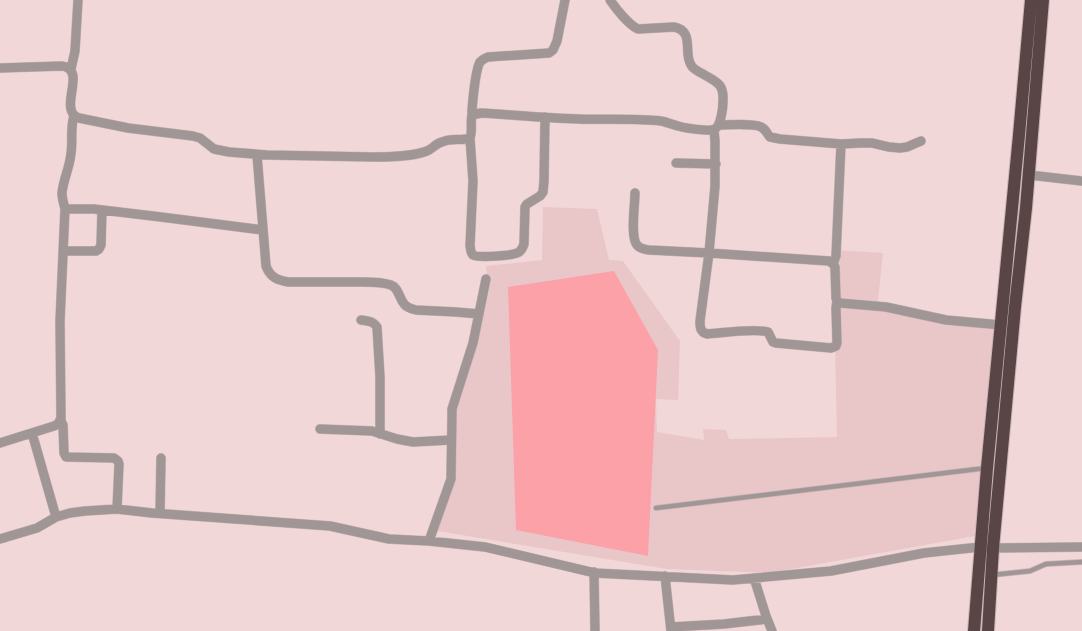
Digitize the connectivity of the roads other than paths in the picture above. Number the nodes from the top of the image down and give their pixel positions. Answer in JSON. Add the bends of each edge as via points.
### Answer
{"nodes":[{"id":1,"x":78,"y":0,"type":"edge"},
{"id":2,"x":565,"y":0,"type":"edge"},
{"id":3,"x":610,"y":0,"type":"edge"},
{"id":4,"x":1031,"y":0,"type":"edge"},
{"id":5,"x":1043,"y":0,"type":"edge"},
{"id":6,"x":0,"y":68,"type":"edge"},
{"id":7,"x":71,"y":69,"type":"junction"},
{"id":8,"x":472,"y":115,"type":"junction"},
{"id":9,"x":74,"y":116,"type":"junction"},
{"id":10,"x":545,"y":117,"type":"junction"},
{"id":11,"x":716,"y":127,"type":"junction"},
{"id":12,"x":470,"y":138,"type":"junction"},
{"id":13,"x":921,"y":141,"type":"dead end"},
{"id":14,"x":841,"y":144,"type":"junction"},
{"id":15,"x":257,"y":155,"type":"junction"},
{"id":16,"x":676,"y":163,"type":"dead end"},
{"id":17,"x":716,"y":164,"type":"junction"},
{"id":18,"x":1029,"y":175,"type":"junction"},
{"id":19,"x":1082,"y":181,"type":"edge"},
{"id":20,"x":635,"y":194,"type":"dead end"},
{"id":21,"x":64,"y":209,"type":"junction"},
{"id":22,"x":102,"y":210,"type":"junction"},
{"id":23,"x":263,"y":230,"type":"junction"},
{"id":24,"x":63,"y":251,"type":"junction"},
{"id":25,"x":709,"y":253,"type":"junction"},
{"id":26,"x":833,"y":264,"type":"junction"},
{"id":27,"x":486,"y":279,"type":"dead end"},
{"id":28,"x":837,"y":301,"type":"junction"},
{"id":29,"x":479,"y":314,"type":"junction"},
{"id":30,"x":361,"y":320,"type":"dead end"},
{"id":31,"x":1001,"y":325,"type":"junction"},
{"id":32,"x":61,"y":421,"type":"junction"},
{"id":33,"x":320,"y":430,"type":"dead end"},
{"id":34,"x":32,"y":433,"type":"junction"},
{"id":35,"x":380,"y":434,"type":"junction"},
{"id":36,"x":451,"y":440,"type":"junction"},
{"id":37,"x":0,"y":443,"type":"edge"},
{"id":38,"x":161,"y":458,"type":"dead end"},
{"id":39,"x":987,"y":468,"type":"junction"},
{"id":40,"x":656,"y":508,"type":"dead end"},
{"id":41,"x":117,"y":509,"type":"junction"},
{"id":42,"x":160,"y":513,"type":"junction"},
{"id":43,"x":56,"y":517,"type":"junction"},
{"id":44,"x":0,"y":539,"type":"edge"},
{"id":45,"x":429,"y":541,"type":"junction"},
{"id":46,"x":980,"y":547,"type":"junction"},
{"id":47,"x":993,"y":548,"type":"junction"},
{"id":48,"x":1082,"y":548,"type":"edge"},
{"id":49,"x":1082,"y":562,"type":"edge"},
{"id":50,"x":594,"y":572,"type":"junction"},
{"id":51,"x":992,"y":575,"type":"junction"},
{"id":52,"x":665,"y":576,"type":"junction"},
{"id":53,"x":754,"y":578,"type":"junction"},
{"id":54,"x":767,"y":619,"type":"junction"},
{"id":55,"x":728,"y":628,"type":"edge"},
{"id":56,"x":671,"y":629,"type":"edge"},
{"id":57,"x":595,"y":631,"type":"edge"},
{"id":58,"x":772,"y":631,"type":"edge"},
{"id":59,"x":974,"y":631,"type":"edge"},
{"id":60,"x":988,"y":631,"type":"edge"}],
"edges":[{"from":1,"to":7,"type":"street","via":[[75,51]]},
{"from":2,"to":8,"type":"street","via":[[558,41],[553,50],[488,57],[480,62],[476,75]]},
{"from":3,"to":11,"type":"street","via":[[638,29],[674,27],[684,31],[690,64],[694,69],[718,82],[721,87],[721,120]]},
{"from":4,"to":31,"type":"highway"},
{"from":5,"to":18,"type":"highway"},
{"from":6,"to":7,"type":"street","via":[[62,66]]},
{"from":7,"to":9,"type":"street","via":[[71,104]]},
{"from":8,"to":10,"type":"street","via":[[481,113]]},
{"from":8,"to":12,"type":"street"},
{"from":9,"to":15,"type":"street","via":[[128,128],[193,136],[214,149]]},
{"from":9,"to":21,"type":"street","via":[[70,165],[63,184]]},
{"from":10,"to":11,"type":"street","via":[[662,121],[707,130]]},
{"from":10,"to":12,"type":"street","via":[[543,192],[525,207],[524,244],[522,250],[514,254],[479,256],[471,253],[473,181]]},
{"from":11,"to":14,"type":"street","via":[[754,126],[761,127],[770,137]]},
{"from":11,"to":17,"type":"street"},
{"from":12,"to":15,"type":"street","via":[[448,140],[429,150],[390,157]]},
{"from":13,"to":14,"type":"street","via":[[900,148],[872,143]]},
{"from":14,"to":26,"type":"street","via":[[836,256]]},
{"from":15,"to":23,"type":"street"},
{"from":16,"to":17,"type":"street"},
{"from":17,"to":25,"type":"street"},
{"from":18,"to":19,"type":"street"},
{"from":18,"to":47,"type":"highway"},
{"from":20,"to":25,"type":"street","via":[[633,233],[637,245],[648,250]]},
{"from":21,"to":22,"type":"street"},
{"from":21,"to":24,"type":"street"},
{"from":22,"to":23,"type":"street"},
{"from":22,"to":24,"type":"street","via":[[100,249]]},
{"from":23,"to":29,"type":"street","via":[[266,266],[273,278],[288,282],[368,282],[393,285],[410,309]]},
{"from":24,"to":32,"type":"street","via":[[60,321]]},
{"from":25,"to":26,"type":"street","via":[[822,260]]},
{"from":25,"to":28,"type":"street","via":[[700,321],[700,328],[704,333],[764,331],[768,332],[776,343],[832,348],[837,343]]},
{"from":26,"to":28,"type":"street"},
{"from":27,"to":29,"type":"street"},
{"from":28,"to":31,"type":"street","via":[[886,307],[946,320]]},
{"from":29,"to":36,"type":"street","via":[[473,343],[452,409]]},
{"from":30,"to":35,"type":"street","via":[[371,321],[376,327],[380,377]]},
{"from":31,"to":39,"type":"highway"},
{"from":32,"to":34,"type":"street"},
{"from":32,"to":41,"type":"street","via":[[66,457],[114,458],[118,461]]},
{"from":33,"to":35,"type":"street","via":[[372,431]]},
{"from":34,"to":37,"type":"street"},
{"from":34,"to":43,"type":"street"},
{"from":35,"to":36,"type":"street","via":[[413,442]]},
{"from":36,"to":45,"type":"street","via":[[450,483]]},
{"from":38,"to":42,"type":"street"},
{"from":39,"to":40,"type":"lane"},
{"from":39,"to":46,"type":"highway"},
{"from":41,"to":42,"type":"street"},
{"from":41,"to":43,"type":"street","via":[[85,511]]},
{"from":42,"to":45,"type":"street","via":[[330,526],[389,538]]},
{"from":43,"to":44,"type":"street","via":[[37,528]]},
{"from":45,"to":50,"type":"street","via":[[485,548]]},
{"from":46,"to":47,"type":"street"},
{"from":46,"to":53,"type":"street","via":[[924,553],[831,571]]},
{"from":46,"to":59,"type":"highway"},
{"from":47,"to":48,"type":"street"},
{"from":47,"to":51,"type":"highway"},
{"from":49,"to":51,"type":"lane","via":[[1046,564],[1030,571]]},
{"from":50,"to":52,"type":"street"},
{"from":50,"to":57,"type":"street"},
{"from":51,"to":60,"type":"highway"},
{"from":52,"to":53,"type":"street","via":[[733,580]]},
{"from":52,"to":56,"type":"street"},
{"from":53,"to":54,"type":"street"},
{"from":54,"to":55,"type":"street"},
{"from":54,"to":58,"type":"street"},
{"from":55,"to":56,"type":"street"}]}
